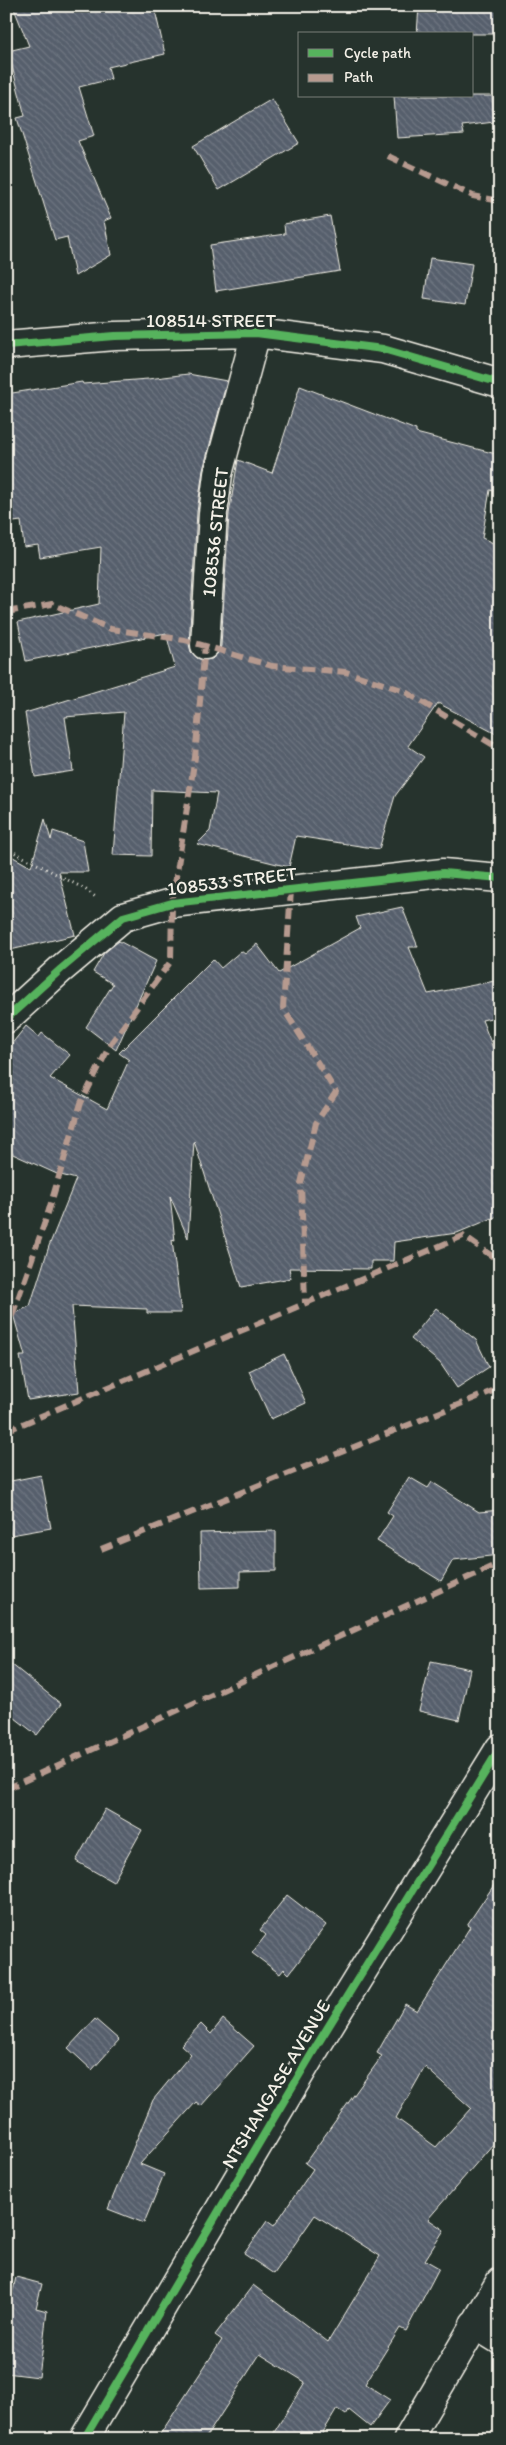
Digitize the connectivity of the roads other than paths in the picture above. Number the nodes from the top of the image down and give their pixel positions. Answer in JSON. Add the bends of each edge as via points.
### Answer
{"nodes":[{"id":1,"x":256,"y":333,"type":"junction"},
{"id":2,"x":6,"y":345,"type":"edge"},
{"id":3,"x":500,"y":383,"type":"edge"},
{"id":4,"x":205,"y":646,"type":"dead end"},
{"id":5,"x":500,"y":878,"type":"edge"},
{"id":6,"x":6,"y":1019,"type":"edge"},
{"id":7,"x":500,"y":1748,"type":"edge"},
{"id":8,"x":500,"y":2282,"type":"edge"},
{"id":9,"x":474,"y":2324,"type":"junction"},
{"id":10,"x":500,"y":2340,"type":"edge"},
{"id":11,"x":84,"y":2439,"type":"edge"},
{"id":12,"x":408,"y":2439,"type":"edge"}],
"edges":[{"from":1,"to":2,"type":"street","name":"108514 STREET","via":[[116,336]]},
{"from":1,"to":3,"type":"street","name":"108514 STREET","via":[[383,349]]},
{"from":1,"to":4,"type":"street","name":"108536 STREET","via":[[218,474]]},
{"from":5,"to":6,"type":"street","name":"108533 STREET","via":[[443,873],[180,902],[123,918]]},
{"from":7,"to":11,"type":"street","name":"NTSHANGASE AVENUE","via":[[317,2045]]},
{"from":8,"to":9,"type":"street"},
{"from":9,"to":10,"type":"street"},
{"from":9,"to":12,"type":"street"}]}
